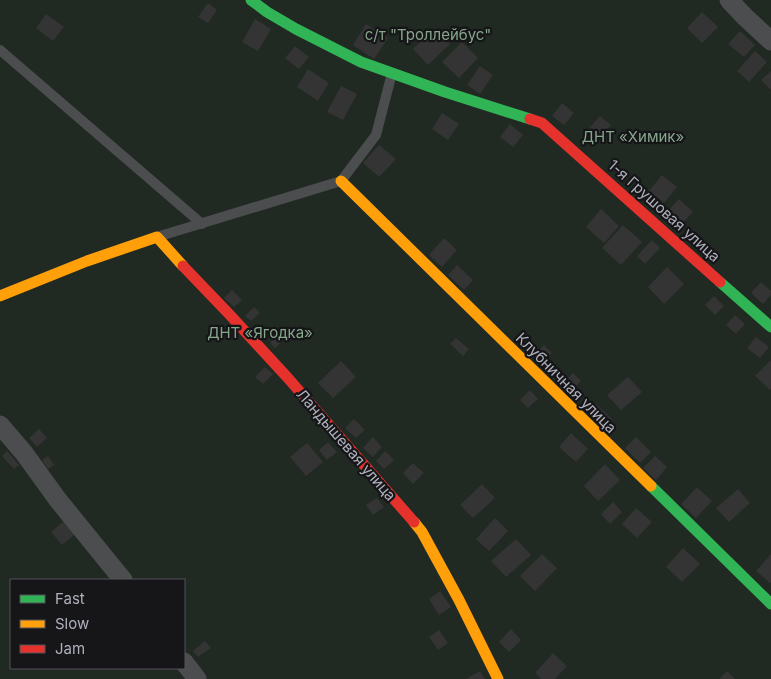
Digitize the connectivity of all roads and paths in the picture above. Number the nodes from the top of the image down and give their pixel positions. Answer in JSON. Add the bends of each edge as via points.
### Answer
{"nodes":[{"id":1,"x":250,"y":0,"type":"edge"},
{"id":2,"x":729,"y":0,"type":"edge"},
{"id":3,"x":271,"y":6,"type":"edge"},
{"id":4,"x":771,"y":41,"type":"edge"},
{"id":5,"x":0,"y":50,"type":"edge"},
{"id":6,"x":392,"y":73,"type":"junction"},
{"id":7,"x":341,"y":181,"type":"junction"},
{"id":8,"x":202,"y":224,"type":"junction"},
{"id":9,"x":157,"y":237,"type":"junction"},
{"id":10,"x":0,"y":296,"type":"edge"},
{"id":11,"x":771,"y":327,"type":"edge"},
{"id":12,"x":0,"y":425,"type":"edge"},
{"id":13,"x":122,"y":579,"type":"edge"},
{"id":14,"x":771,"y":604,"type":"edge"},
{"id":15,"x":185,"y":663,"type":"edge"},
{"id":16,"x":196,"y":679,"type":"edge"},
{"id":17,"x":498,"y":679,"type":"edge"}],
"edges":[{"from":1,"to":3,"type":"street","name":"1-я Грушовая улица"},
{"from":2,"to":4,"type":"street"},
{"from":3,"to":6,"type":"street","name":"1-я Грушовая улица","via":[[296,29],[361,62]]},
{"from":5,"to":8,"type":"lane"},
{"from":6,"to":7,"type":"lane","via":[[376,135]]},
{"from":6,"to":11,"type":"street","name":"1-я Грушовая улица","via":[[542,122]]},
{"from":7,"to":8,"type":"lane"},
{"from":7,"to":14,"type":"street","name":"Клубничная улица"},
{"from":8,"to":9,"type":"lane"},
{"from":9,"to":10,"type":"street"},
{"from":9,"to":17,"type":"street","name":"Ландышевая улица","via":[[287,377],[422,532]]},
{"from":12,"to":13,"type":"street"},
{"from":15,"to":16,"type":"street"}]}
